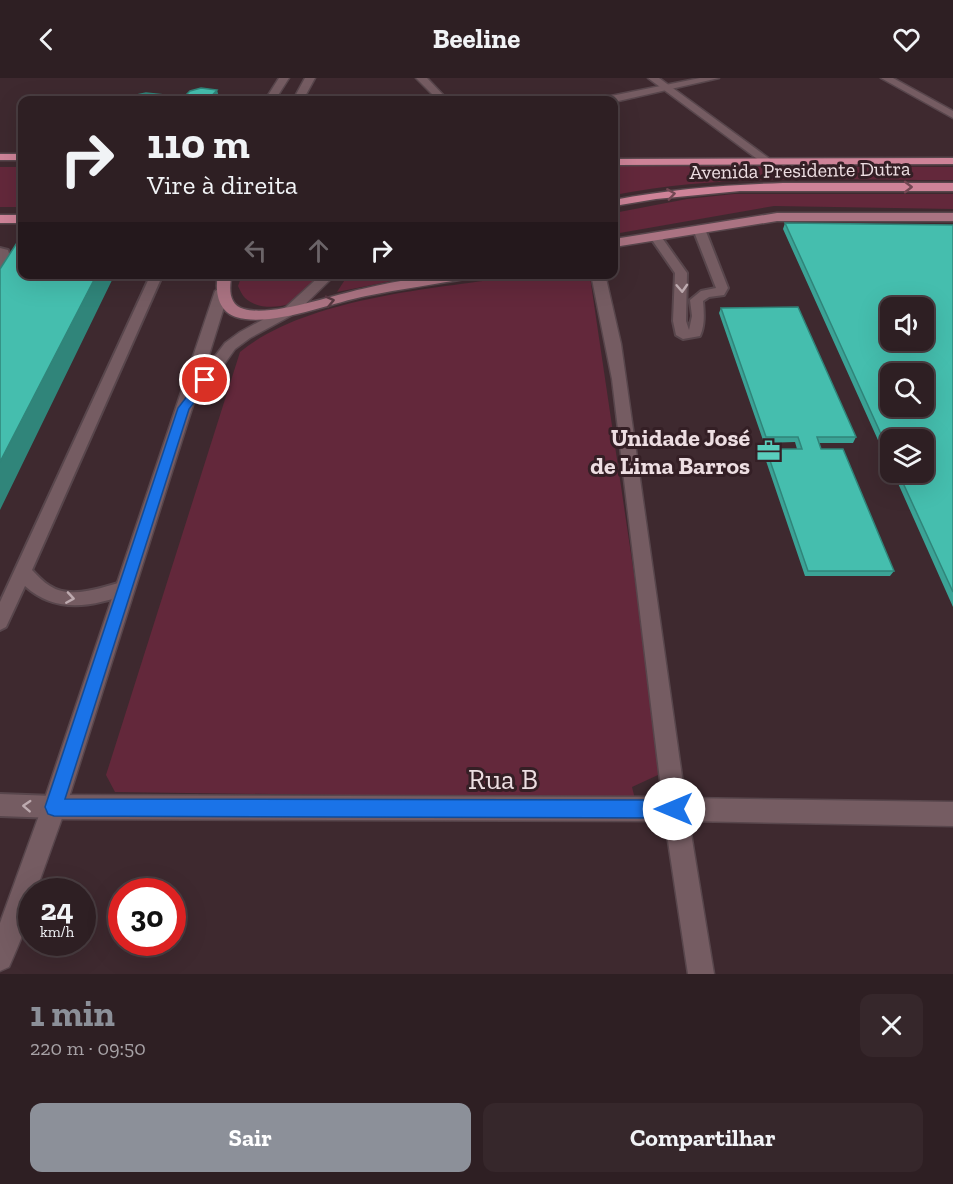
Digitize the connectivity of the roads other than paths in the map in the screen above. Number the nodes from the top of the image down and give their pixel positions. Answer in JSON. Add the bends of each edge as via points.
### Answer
{"nodes":[{"id":1,"x":284,"y":78,"type":"edge"},
{"id":2,"x":310,"y":78,"type":"edge"},
{"id":3,"x":421,"y":78,"type":"edge"},
{"id":4,"x":653,"y":78,"type":"edge"},
{"id":5,"x":714,"y":78,"type":"edge"},
{"id":6,"x":886,"y":78,"type":"edge"},
{"id":7,"x":667,"y":87,"type":"junction"},
{"id":8,"x":273,"y":96,"type":"edge"},
{"id":9,"x":300,"y":96,"type":"edge"},
{"id":10,"x":439,"y":96,"type":"edge"},
{"id":11,"x":618,"y":97,"type":"edge"},
{"id":12,"x":953,"y":114,"type":"edge"},
{"id":13,"x":0,"y":157,"type":"edge"},
{"id":14,"x":18,"y":157,"type":"edge"},
{"id":15,"x":953,"y":161,"type":"edge"},
{"id":16,"x":618,"y":162,"type":"edge"},
{"id":17,"x":768,"y":162,"type":"junction"},
{"id":18,"x":953,"y":187,"type":"edge"},
{"id":19,"x":618,"y":202,"type":"edge"},
{"id":20,"x":953,"y":218,"type":"edge"},
{"id":21,"x":0,"y":219,"type":"edge"},
{"id":22,"x":18,"y":219,"type":"edge"},
{"id":23,"x":699,"y":229,"type":"junction"},
{"id":24,"x":656,"y":237,"type":"junction"},
{"id":25,"x":633,"y":241,"type":"junction"},
{"id":26,"x":618,"y":243,"type":"edge"},
{"id":27,"x":618,"y":247,"type":"edge"},
{"id":28,"x":0,"y":252,"type":"edge"},
{"id":29,"x":0,"y":271,"type":"edge"},
{"id":30,"x":155,"y":279,"type":"edge"},
{"id":31,"x":224,"y":279,"type":"edge"},
{"id":32,"x":325,"y":279,"type":"edge"},
{"id":33,"x":442,"y":279,"type":"edge"},
{"id":34,"x":599,"y":279,"type":"edge"},
{"id":35,"x":222,"y":291,"type":"junction"},
{"id":36,"x":291,"y":310,"type":"junction"},
{"id":37,"x":184,"y":408,"type":"junction"},
{"id":38,"x":22,"y":572,"type":"junction"},
{"id":39,"x":125,"y":588,"type":"junction"},
{"id":40,"x":0,"y":622,"type":"edge"},
{"id":41,"x":0,"y":805,"type":"edge"},
{"id":42,"x":54,"y":807,"type":"junction"},
{"id":43,"x":674,"y":809,"type":"junction"},
{"id":44,"x":953,"y":814,"type":"edge"},
{"id":45,"x":0,"y":958,"type":"edge"},
{"id":46,"x":700,"y":974,"type":"edge"}],
"edges":[{"from":1,"to":8,"type":"street"},
{"from":2,"to":9,"type":"street"},
{"from":3,"to":10,"type":"street"},
{"from":4,"to":7,"type":"street"},
{"from":5,"to":7,"type":"street"},
{"from":6,"to":12,"type":"street"},
{"from":7,"to":11,"type":"street"},
{"from":7,"to":17,"type":"street"},
{"from":13,"to":14,"type":"highway"},
{"from":15,"to":17,"type":"highway","name":"Avenida Presidente Dutra"},
{"from":16,"to":17,"type":"highway","name":"Avenida Presidente Dutra"},
{"from":19,"to":18,"type":"highway","name":"Avenida Presidente Dutra","one_way":true,"via":[[739,187]]},
{"from":20,"to":23,"type":"main road","via":[[777,217]]},
{"from":21,"to":22,"type":"highway"},
{"from":23,"to":24,"type":"main road"},
{"from":24,"to":23,"type":"lane","one_way":true,"via":[[681,272],[680,330],[689,336],[695,333],[698,322],[696,300],[722,288]]},
{"from":24,"to":25,"type":"main road"},
{"from":25,"to":26,"type":"main road"},
{"from":25,"to":27,"type":"main road"},
{"from":28,"to":29,"type":"lane","via":[[4,253],[6,263]]},
{"from":30,"to":38,"type":"lane"},
{"from":31,"to":35,"type":"main road"},
{"from":32,"to":36,"type":"street"},
{"from":36,"to":33,"type":"main road","one_way":true},
{"from":34,"to":43,"type":"street","via":[[624,416]]},
{"from":35,"to":36,"type":"main road","via":[[238,313],[265,316]]},
{"from":35,"to":37,"type":"street"},
{"from":36,"to":37,"type":"street","via":[[230,346]]},
{"from":37,"to":39,"type":"street"},
{"from":38,"to":39,"type":"lane","one_way":true,"via":[[45,592],[75,600]]},
{"from":38,"to":40,"type":"lane"},
{"from":39,"to":42,"type":"street"},
{"from":42,"to":41,"type":"lane","one_way":true},
{"from":42,"to":43,"type":"street","name":"Rua B"},
{"from":42,"to":45,"type":"street"},
{"from":43,"to":44,"type":"street","name":"Rua B"},
{"from":43,"to":46,"type":"street"}]}
